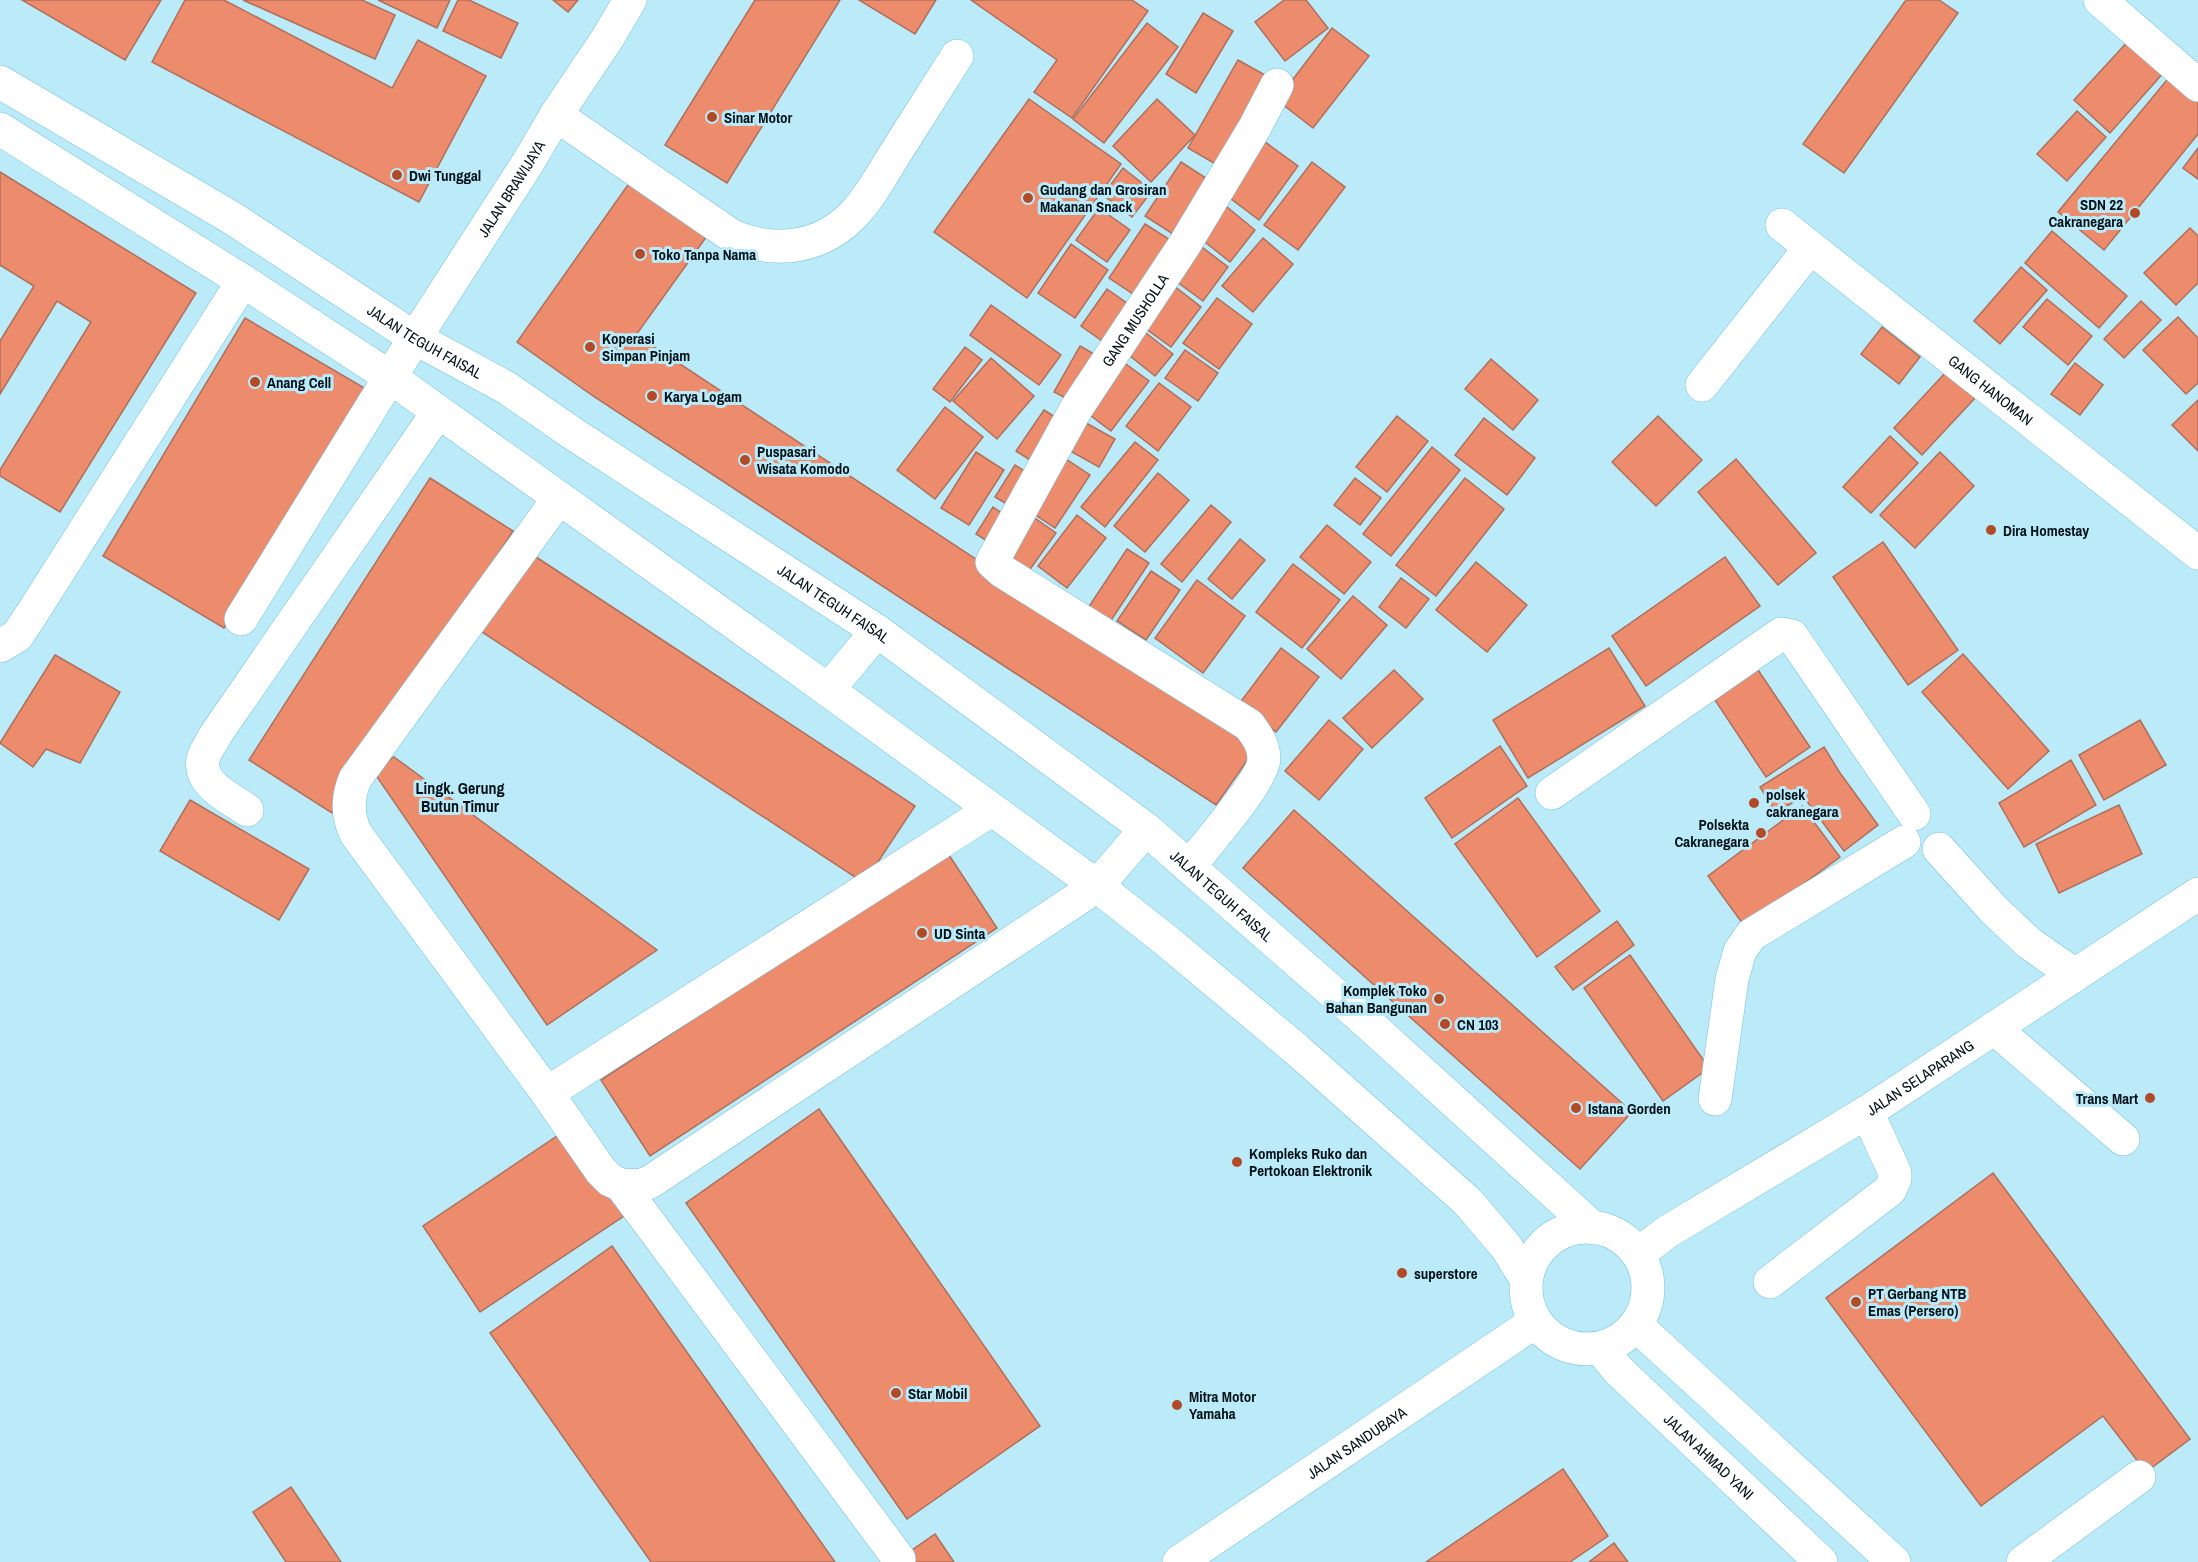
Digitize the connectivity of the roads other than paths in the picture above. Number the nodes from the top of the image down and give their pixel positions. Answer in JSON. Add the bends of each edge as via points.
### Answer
{"nodes":[{"id":1,"x":630,"y":0,"type":"edge"},
{"id":2,"x":2100,"y":0,"type":"edge"},
{"id":3,"x":957,"y":56,"type":"dead end"},
{"id":4,"x":0,"y":82,"type":"edge"},
{"id":5,"x":1276,"y":85,"type":"dead end"},
{"id":6,"x":2198,"y":85,"type":"edge"},
{"id":7,"x":556,"y":115,"type":"junction"},
{"id":8,"x":0,"y":129,"type":"edge"},
{"id":9,"x":1782,"y":225,"type":"dead end"},
{"id":10,"x":1810,"y":248,"type":"junction"},
{"id":11,"x":243,"y":281,"type":"junction"},
{"id":12,"x":415,"y":338,"type":"junction"},
{"id":13,"x":390,"y":378,"type":"junction"},
{"id":14,"x":1702,"y":385,"type":"dead end"},
{"id":15,"x":438,"y":412,"type":"junction"},
{"id":16,"x":559,"y":498,"type":"junction"},
{"id":17,"x":2198,"y":553,"type":"edge"},
{"id":18,"x":241,"y":619,"type":"dead end"},
{"id":19,"x":877,"y":631,"type":"junction"},
{"id":20,"x":0,"y":645,"type":"edge"},
{"id":21,"x":828,"y":690,"type":"junction"},
{"id":22,"x":1552,"y":793,"type":"dead end"},
{"id":23,"x":247,"y":810,"type":"dead end"},
{"id":24,"x":991,"y":810,"type":"junction"},
{"id":25,"x":1909,"y":828,"type":"junction"},
{"id":26,"x":1146,"y":829,"type":"junction"},
{"id":27,"x":1189,"y":867,"type":"junction"},
{"id":28,"x":1097,"y":886,"type":"junction"},
{"id":29,"x":2198,"y":894,"type":"edge"},
{"id":30,"x":2075,"y":975,"type":"junction"},
{"id":31,"x":1994,"y":1028,"type":"junction"},
{"id":32,"x":547,"y":1093,"type":"junction"},
{"id":33,"x":1715,"y":1098,"type":"dead end"},
{"id":34,"x":1867,"y":1112,"type":"junction"},
{"id":35,"x":2123,"y":1139,"type":"dead end"},
{"id":36,"x":621,"y":1185,"type":"junction"},
{"id":37,"x":1593,"y":1228,"type":"junction"},
{"id":38,"x":1638,"y":1254,"type":"junction"},
{"id":39,"x":1526,"y":1279,"type":"junction"},
{"id":40,"x":1770,"y":1282,"type":"dead end"},
{"id":41,"x":1535,"y":1322,"type":"junction"},
{"id":42,"x":1636,"y":1325,"type":"junction"},
{"id":43,"x":1599,"y":1348,"type":"junction"},
{"id":44,"x":2139,"y":1477,"type":"dead end"},
{"id":45,"x":899,"y":1559,"type":"dead end"},
{"id":46,"x":1179,"y":1562,"type":"edge"},
{"id":47,"x":1821,"y":1562,"type":"edge"},
{"id":48,"x":1894,"y":1562,"type":"edge"},
{"id":49,"x":2023,"y":1562,"type":"edge"}],
"edges":[{"from":1,"to":7,"type":"main road","name":"JALAN BRAWIJAYA"},
{"from":2,"to":6,"type":"main road"},
{"from":3,"to":7,"type":"main road","via":[[855,213],[829,234],[797,246],[764,246],[732,236]]},
{"from":4,"to":12,"type":"main road","name":"JALAN TEGUH FAISAL","via":[[232,218]]},
{"from":5,"to":27,"type":"main road","name":"GANG MUSHOLLA","via":[[1185,244],[1076,409],[992,562],[1249,725],[1262,743],[1264,760],[1254,782]]},
{"from":7,"to":12,"type":"main road","name":"JALAN BRAWIJAYA"},
{"from":8,"to":11,"type":"main road"},
{"from":9,"to":10,"type":"main road","name":"GANG HANOMAN"},
{"from":10,"to":14,"type":"main road"},
{"from":10,"to":17,"type":"main road","name":"GANG HANOMAN"},
{"from":11,"to":13,"type":"main road"},
{"from":11,"to":20,"type":"main road","via":[[17,636]]},
{"from":12,"to":13,"type":"main road","name":"JALAN BRAWIJAYA"},
{"from":12,"to":19,"type":"main road","name":"JALAN TEGUH FAISAL","via":[[507,388]]},
{"from":13,"to":15,"type":"main road"},
{"from":13,"to":18,"type":"main road","name":"JALAN BRAWIJAYA"},
{"from":15,"to":16,"type":"main road"},
{"from":15,"to":23,"type":"main road","via":[[216,734],[204,758],[202,770],[208,781]]},
{"from":16,"to":21,"type":"main road"},
{"from":16,"to":32,"type":"main road","via":[[355,779],[349,801],[356,834]]},
{"from":19,"to":21,"type":"main road"},
{"from":19,"to":26,"type":"main road","name":"JALAN TEGUH FAISAL"},
{"from":21,"to":24,"type":"main road"},
{"from":22,"to":25,"type":"main road","via":[[1785,633],[1792,636]]},
{"from":24,"to":28,"type":"main road"},
{"from":24,"to":32,"type":"main road"},
{"from":25,"to":30,"type":"main road","via":[[1924,812],[1941,820],[1945,830],[1939,849],[2029,943]]},
{"from":25,"to":33,"type":"main road","via":[[1751,935],[1740,951],[1732,979]]},
{"from":26,"to":27,"type":"main road","name":"JALAN TEGUH FAISAL"},
{"from":26,"to":28,"type":"main road"},
{"from":27,"to":37,"type":"main road","name":"JALAN TEGUH FAISAL"},
{"from":28,"to":36,"type":"main road","via":[[650,1182]]},
{"from":28,"to":39,"type":"main road","via":[[1296,1049],[1468,1202],[1507,1248]]},
{"from":29,"to":30,"type":"main road","name":"JALAN SELAPARANG"},
{"from":30,"to":31,"type":"main road","name":"JALAN SELAPARANG"},
{"from":31,"to":34,"type":"main road","name":"JALAN SELAPARANG"},
{"from":31,"to":35,"type":"main road"},
{"from":32,"to":36,"type":"main road","via":[[601,1171]]},
{"from":34,"to":38,"type":"main road","name":"JALAN SELAPARANG","via":[[1667,1232]]},
{"from":34,"to":40,"type":"main road","via":[[1895,1173],[1894,1184]]},
{"from":36,"to":45,"type":"main road"},
{"from":37,"to":38,"type":"main road","via":[[1618,1236]]},
{"from":37,"to":39,"type":"main road","via":[[1567,1231],[1544,1245]]},
{"from":38,"to":42,"type":"main road","via":[[1648,1290],[1645,1309]]},
{"from":39,"to":41,"type":"main road","via":[[1527,1301]]},
{"from":41,"to":43,"type":"main road","via":[[1570,1348]]},
{"from":41,"to":46,"type":"main road","name":"JALAN SANDUBAYA"},
{"from":42,"to":43,"type":"main road","via":[[1626,1336]]},
{"from":42,"to":48,"type":"main road"},
{"from":43,"to":47,"type":"main road","name":"JALAN AHMAD YANI"},
{"from":44,"to":49,"type":"main road"}]}
